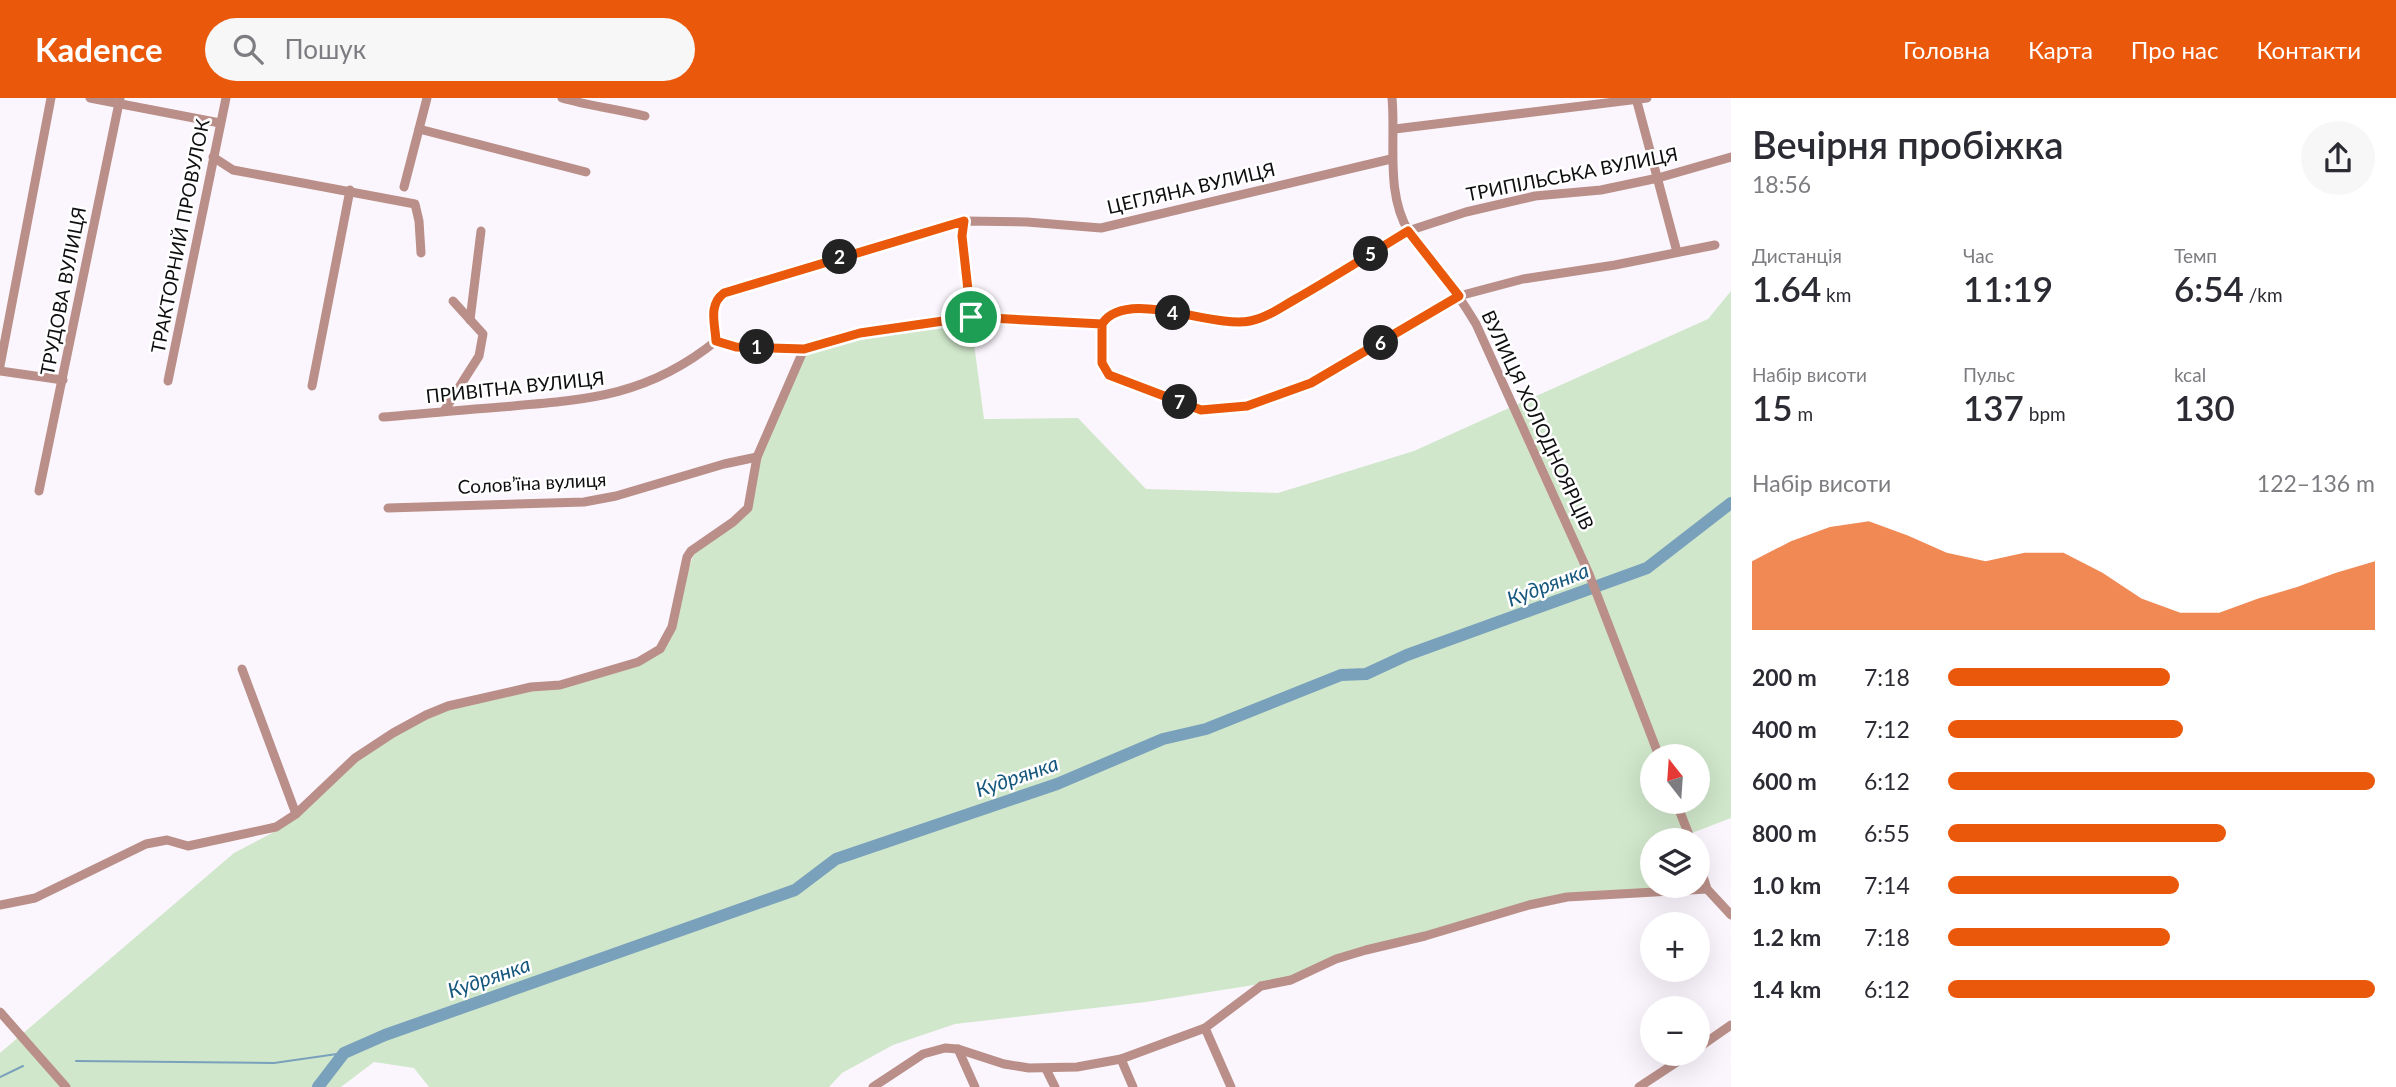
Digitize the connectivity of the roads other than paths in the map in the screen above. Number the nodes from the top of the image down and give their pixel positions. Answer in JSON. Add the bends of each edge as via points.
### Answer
{"nodes":[{"id":1,"x":51,"y":98,"type":"edge"},
{"id":2,"x":90,"y":98,"type":"edge"},
{"id":3,"x":226,"y":98,"type":"edge"},
{"id":4,"x":426,"y":98,"type":"edge"},
{"id":5,"x":562,"y":98,"type":"edge"},
{"id":6,"x":1392,"y":98,"type":"edge"},
{"id":7,"x":1647,"y":98,"type":"edge"},
{"id":8,"x":1636,"y":99,"type":"edge"},
{"id":9,"x":120,"y":101,"type":"edge"},
{"id":10,"x":645,"y":116,"type":"dead end"},
{"id":11,"x":220,"y":123,"type":"junction"},
{"id":12,"x":419,"y":129,"type":"junction"},
{"id":13,"x":1395,"y":129,"type":"junction"},
{"id":14,"x":214,"y":157,"type":"junction"},
{"id":15,"x":1731,"y":157,"type":"edge"},
{"id":16,"x":1391,"y":159,"type":"junction"},
{"id":17,"x":586,"y":172,"type":"dead end"},
{"id":18,"x":1658,"y":178,"type":"junction"},
{"id":19,"x":404,"y":187,"type":"dead end"},
{"id":20,"x":350,"y":190,"type":"junction"},
{"id":21,"x":964,"y":221,"type":"junction"},
{"id":22,"x":481,"y":231,"type":"dead end"},
{"id":23,"x":1408,"y":231,"type":"junction"},
{"id":24,"x":1715,"y":246,"type":"dead end"},
{"id":25,"x":1677,"y":252,"type":"junction"},
{"id":26,"x":421,"y":253,"type":"dead end"},
{"id":27,"x":1459,"y":296,"type":"junction"},
{"id":28,"x":453,"y":301,"type":"dead end"},
{"id":29,"x":971,"y":317,"type":"junction"},
{"id":30,"x":470,"y":320,"type":"junction"},
{"id":31,"x":1102,"y":324,"type":"junction"},
{"id":32,"x":716,"y":341,"type":"junction"},
{"id":33,"x":804,"y":349,"type":"junction"},
{"id":34,"x":0,"y":368,"type":"edge"},
{"id":35,"x":63,"y":380,"type":"junction"},
{"id":36,"x":168,"y":381,"type":"dead end"},
{"id":37,"x":312,"y":386,"type":"dead end"},
{"id":38,"x":444,"y":411,"type":"junction"},
{"id":39,"x":383,"y":417,"type":"dead end"},
{"id":40,"x":757,"y":457,"type":"junction"},
{"id":41,"x":39,"y":491,"type":"dead end"},
{"id":42,"x":387,"y":508,"type":"dead end"},
{"id":43,"x":242,"y":669,"type":"dead end"},
{"id":44,"x":1654,"y":744,"type":"edge"},
{"id":45,"x":296,"y":814,"type":"junction"},
{"id":46,"x":1710,"y":892,"type":"edge"},
{"id":47,"x":1640,"y":893,"type":"edge"},
{"id":48,"x":0,"y":905,"type":"edge"},
{"id":49,"x":1731,"y":915,"type":"edge"},
{"id":50,"x":0,"y":1012,"type":"edge"},
{"id":51,"x":1731,"y":1026,"type":"edge"},
{"id":52,"x":1205,"y":1028,"type":"junction"},
{"id":53,"x":1710,"y":1040,"type":"edge"},
{"id":54,"x":957,"y":1049,"type":"junction"},
{"id":55,"x":1121,"y":1059,"type":"junction"},
{"id":56,"x":1671,"y":1066,"type":"edge"},
{"id":57,"x":1046,"y":1069,"type":"junction"},
{"id":58,"x":878,"y":1085,"type":"edge"},
{"id":59,"x":66,"y":1087,"type":"edge"},
{"id":60,"x":975,"y":1087,"type":"edge"},
{"id":61,"x":1055,"y":1087,"type":"edge"},
{"id":62,"x":1133,"y":1087,"type":"edge"},
{"id":63,"x":1231,"y":1087,"type":"edge"},
{"id":64,"x":1639,"y":1087,"type":"edge"}],
"edges":[{"from":1,"to":34,"type":"street"},
{"from":2,"to":9,"type":"street"},
{"from":3,"to":11,"type":"street","name":"ТРАКТОРНИЙ ПРОВУЛОК"},
{"from":4,"to":12,"type":"street"},
{"from":5,"to":10,"type":"street"},
{"from":6,"to":13,"type":"street","name":"ВУЛИЦЯ ХОЛОДНОЯРЦІВ"},
{"from":7,"to":8,"type":"street"},
{"from":8,"to":13,"type":"street"},
{"from":8,"to":18,"type":"street"},
{"from":9,"to":11,"type":"street"},
{"from":9,"to":35,"type":"street","name":"ТРУДОВА ВУЛИЦЯ"},
{"from":11,"to":14,"type":"street","name":"ТРАКТОРНИЙ ПРОВУЛОК"},
{"from":12,"to":17,"type":"street"},
{"from":12,"to":19,"type":"street"},
{"from":13,"to":16,"type":"street","name":"ВУЛИЦЯ ХОЛОДНОЯРЦІВ"},
{"from":14,"to":20,"type":"street","via":[[233,170]]},
{"from":14,"to":36,"type":"street","name":"ТРАКТОРНИЙ ПРОВУЛОК"},
{"from":15,"to":18,"type":"street","name":"ТРИПІЛЬСЬКА ВУЛИЦЯ"},
{"from":16,"to":21,"type":"street","name":"ЦЕГЛЯНА ВУЛИЦЯ","via":[[1101,228]]},
{"from":16,"to":23,"type":"street","name":"ВУЛИЦЯ ХОЛОДНОЯРЦІВ"},
{"from":18,"to":23,"type":"street","name":"ТРИПІЛЬСЬКА ВУЛИЦЯ","via":[[1601,190],[1535,196]]},
{"from":18,"to":25,"type":"street"},
{"from":20,"to":26,"type":"street","via":[[415,204]]},
{"from":20,"to":37,"type":"street"},
{"from":21,"to":29,"type":"street"},
{"from":21,"to":32,"type":"street","name":"ЦЕГЛЯНА ВУЛИЦЯ","via":[[724,293],[713,310]]},
{"from":22,"to":30,"type":"street"},
{"from":23,"to":27,"type":"street","name":"ВУЛИЦЯ ХОЛОДНОЯРЦІВ"},
{"from":23,"to":31,"type":"street","name":"ТРИПІЛЬСЬКА ВУЛИЦЯ","via":[[1250,322],[1210,320],[1143,307],[1119,312]]},
{"from":24,"to":25,"type":"street"},
{"from":25,"to":27,"type":"street","via":[[1523,279]]},
{"from":27,"to":31,"type":"street","via":[[1311,383],[1247,406],[1201,410],[1109,375],[1102,363]]},
{"from":27,"to":44,"type":"street","name":"ВУЛИЦЯ ХОЛОДНОЯРЦІВ","via":[[1476,324],[1589,574]]},
{"from":28,"to":30,"type":"street"},
{"from":29,"to":31,"type":"street","name":"ТРИПІЛЬСЬКА ВУЛИЦЯ"},
{"from":29,"to":33,"type":"street","name":"ТРИПІЛЬСЬКА ВУЛИЦЯ","via":[[860,333]]},
{"from":30,"to":38,"type":"street","via":[[483,334],[479,356]]},
{"from":32,"to":33,"type":"street","via":[[736,347]]},
{"from":32,"to":38,"type":"street","name":"ПРИВІТНА ВУЛИЦЯ","via":[[661,377],[614,394]]},
{"from":33,"to":40,"type":"street"},
{"from":34,"to":35,"type":"street"},
{"from":35,"to":41,"type":"street","name":"ТРУДОВА ВУЛИЦЯ"},
{"from":38,"to":39,"type":"street","name":"ПРИВІТНА ВУЛИЦЯ"},
{"from":40,"to":42,"type":"street","name":"Соловʼїна вулиця","via":[[584,502]]},
{"from":40,"to":45,"type":"street","via":[[748,509],[687,557],[672,627],[660,649],[638,662],[560,685],[531,687],[426,715],[355,758]]},
{"from":43,"to":45,"type":"street"},
{"from":45,"to":48,"type":"street","via":[[276,827],[188,846],[167,840],[146,844],[35,898]]},
{"from":46,"to":49,"type":"street"},
{"from":47,"to":52,"type":"street","via":[[1567,897],[1529,905],[1336,959],[1291,980],[1261,986]]},
{"from":50,"to":59,"type":"street"},
{"from":51,"to":53,"type":"street"},
{"from":52,"to":55,"type":"street"},
{"from":52,"to":63,"type":"street"},
{"from":54,"to":57,"type":"street","via":[[1004,1064]]},
{"from":54,"to":58,"type":"street","via":[[922,1054]]},
{"from":54,"to":60,"type":"street"},
{"from":55,"to":57,"type":"street"},
{"from":55,"to":62,"type":"street"},
{"from":56,"to":64,"type":"street"},
{"from":57,"to":61,"type":"street"}]}
